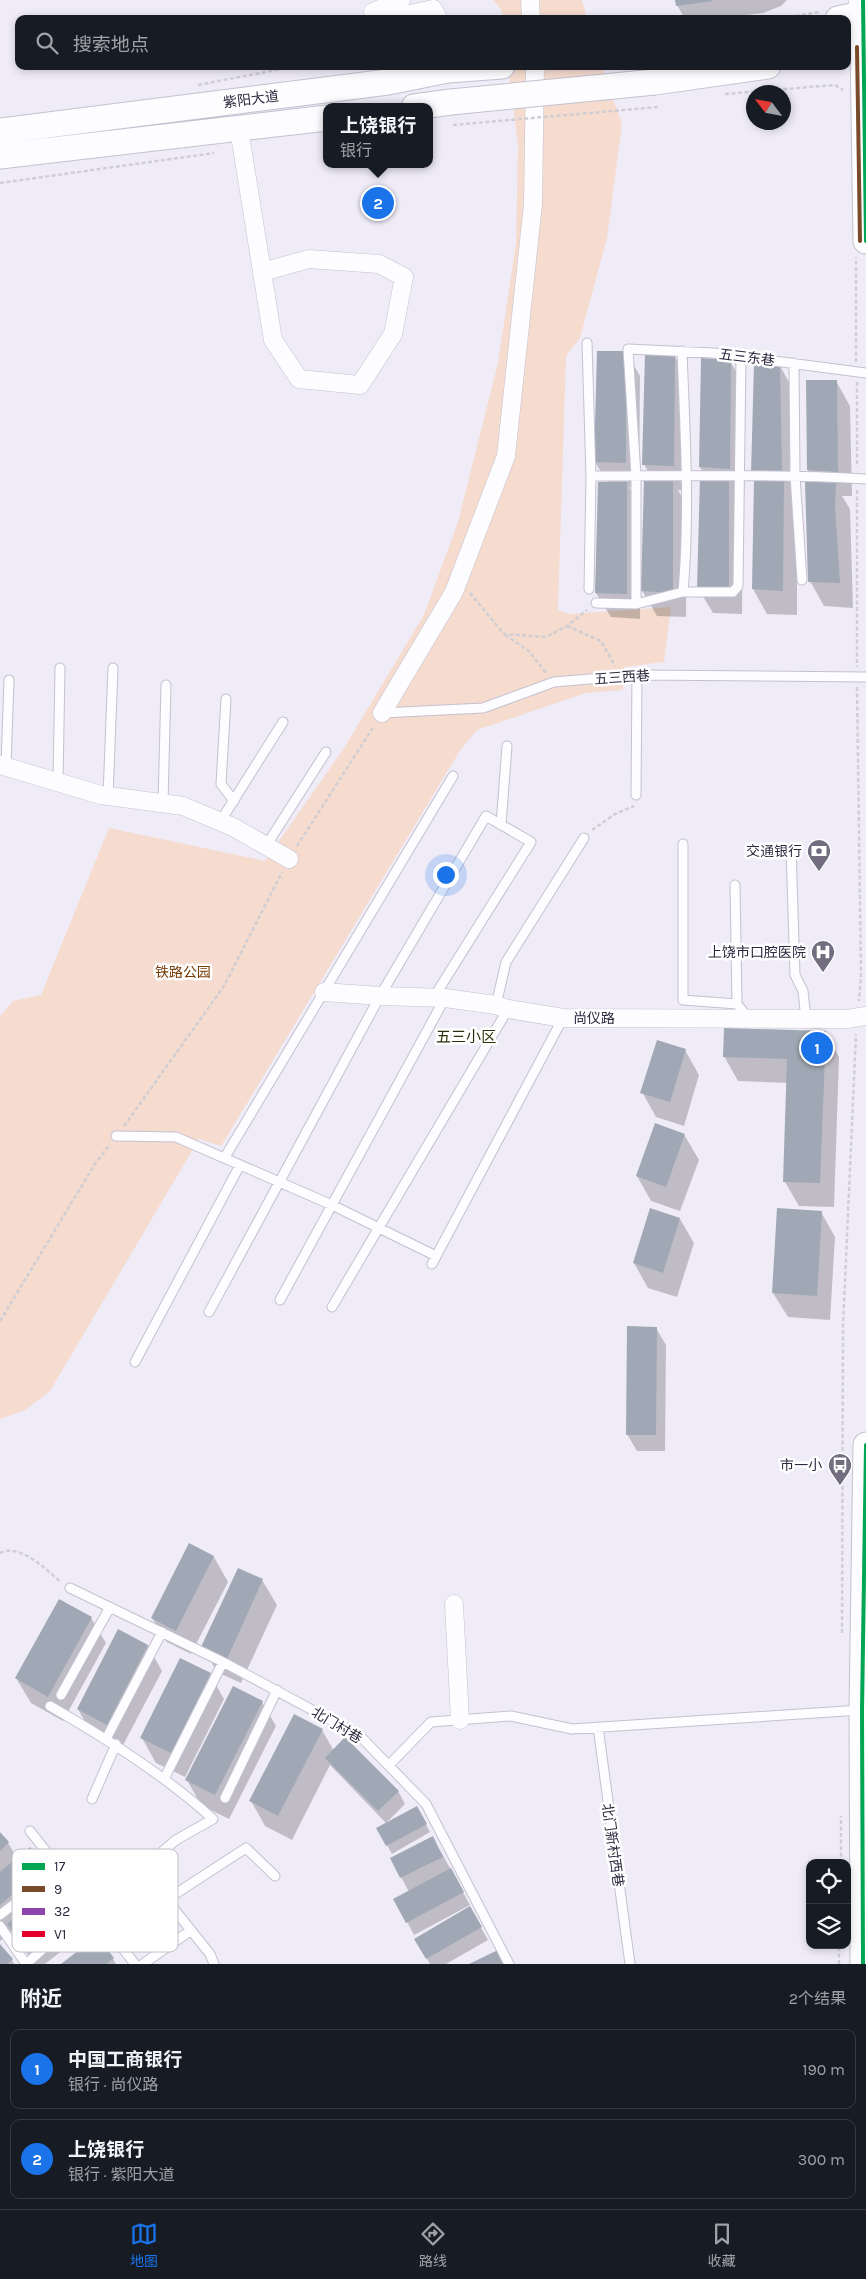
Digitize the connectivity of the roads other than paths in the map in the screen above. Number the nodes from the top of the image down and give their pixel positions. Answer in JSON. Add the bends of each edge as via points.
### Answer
{"nodes":[{"id":1,"x":401,"y":0,"type":"edge"},
{"id":2,"x":530,"y":0,"type":"edge"},
{"id":3,"x":857,"y":12,"type":"edge"},
{"id":4,"x":373,"y":15,"type":"edge"},
{"id":5,"x":405,"y":15,"type":"edge"},
{"id":6,"x":436,"y":15,"type":"edge"},
{"id":7,"x":531,"y":15,"type":"edge"},
{"id":8,"x":859,"y":48,"type":"edge"},
{"id":9,"x":448,"y":70,"type":"edge"},
{"id":10,"x":535,"y":70,"type":"edge"},
{"id":11,"x":740,"y":70,"type":"edge"},
{"id":12,"x":387,"y":74,"type":"edge"},
{"id":13,"x":433,"y":110,"type":"edge"},
{"id":14,"x":323,"y":119,"type":"edge"},
{"id":15,"x":0,"y":131,"type":"edge"},
{"id":16,"x":240,"y":139,"type":"junction"},
{"id":17,"x":0,"y":156,"type":"edge"},
{"id":18,"x":861,"y":247,"type":"edge"},
{"id":19,"x":262,"y":272,"type":"junction"},
{"id":20,"x":587,"y":343,"type":"dead end"},
{"id":21,"x":682,"y":351,"type":"junction"},
{"id":22,"x":741,"y":357,"type":"junction"},
{"id":23,"x":794,"y":363,"type":"junction"},
{"id":24,"x":861,"y":373,"type":"edge"},
{"id":25,"x":591,"y":476,"type":"junction"},
{"id":26,"x":636,"y":476,"type":"junction"},
{"id":27,"x":741,"y":476,"type":"junction"},
{"id":28,"x":795,"y":476,"type":"junction"},
{"id":29,"x":687,"y":477,"type":"junction"},
{"id":30,"x":862,"y":479,"type":"edge"},
{"id":31,"x":802,"y":580,"type":"dead end"},
{"id":32,"x":589,"y":589,"type":"dead end"},
{"id":33,"x":683,"y":592,"type":"junction"},
{"id":34,"x":596,"y":603,"type":"road end"},
{"id":35,"x":636,"y":604,"type":"junction"},
{"id":36,"x":60,"y":668,"type":"dead end"},
{"id":37,"x":113,"y":668,"type":"dead end"},
{"id":38,"x":636,"y":675,"type":"junction"},
{"id":39,"x":862,"y":677,"type":"edge"},
{"id":40,"x":8,"y":680,"type":"dead end"},
{"id":41,"x":166,"y":684,"type":"dead end"},
{"id":42,"x":226,"y":699,"type":"dead end"},
{"id":43,"x":382,"y":713,"type":"joint"},
{"id":44,"x":283,"y":722,"type":"dead end"},
{"id":45,"x":507,"y":746,"type":"dead end"},
{"id":46,"x":326,"y":752,"type":"dead end"},
{"id":47,"x":3,"y":765,"type":"edge"},
{"id":48,"x":453,"y":776,"type":"dead end"},
{"id":49,"x":58,"y":782,"type":"junction"},
{"id":50,"x":636,"y":795,"type":"road end"},
{"id":51,"x":108,"y":796,"type":"junction"},
{"id":52,"x":234,"y":801,"type":"junction"},
{"id":53,"x":162,"y":803,"type":"junction"},
{"id":54,"x":220,"y":822,"type":"junction"},
{"id":55,"x":501,"y":825,"type":"junction"},
{"id":56,"x":584,"y":838,"type":"road end"},
{"id":57,"x":683,"y":844,"type":"dead end"},
{"id":58,"x":266,"y":846,"type":"junction"},
{"id":59,"x":791,"y":848,"type":"dead end"},
{"id":60,"x":289,"y":859,"type":"road end"},
{"id":61,"x":735,"y":884,"type":"dead end"},
{"id":62,"x":324,"y":992,"type":"junction"},
{"id":63,"x":380,"y":996,"type":"junction"},
{"id":64,"x":440,"y":997,"type":"junction"},
{"id":65,"x":737,"y":1004,"type":"junction"},
{"id":66,"x":502,"y":1007,"type":"junction"},
{"id":67,"x":862,"y":1016,"type":"edge"},
{"id":68,"x":563,"y":1018,"type":"junction"},
{"id":69,"x":750,"y":1019,"type":"junction"},
{"id":70,"x":806,"y":1019,"type":"junction"},
{"id":71,"x":116,"y":1136,"type":"road end"},
{"id":72,"x":224,"y":1157,"type":"junction"},
{"id":73,"x":240,"y":1165,"type":"junction"},
{"id":74,"x":279,"y":1182,"type":"junction"},
{"id":75,"x":332,"y":1205,"type":"junction"},
{"id":76,"x":378,"y":1226,"type":"junction"},
{"id":77,"x":280,"y":1300,"type":"dead end"},
{"id":78,"x":332,"y":1307,"type":"dead end"},
{"id":79,"x":209,"y":1312,"type":"dead end"},
{"id":80,"x":135,"y":1362,"type":"dead end"},
{"id":81,"x":866,"y":1445,"type":"edge"},
{"id":82,"x":70,"y":1588,"type":"road end"},
{"id":83,"x":454,"y":1604,"type":"dead end"},
{"id":84,"x":110,"y":1608,"type":"junction"},
{"id":85,"x":162,"y":1632,"type":"junction"},
{"id":86,"x":223,"y":1662,"type":"junction"},
{"id":87,"x":277,"y":1690,"type":"junction"},
{"id":88,"x":62,"y":1695,"type":"dead end"},
{"id":89,"x":50,"y":1706,"type":"dead end"},
{"id":90,"x":862,"y":1710,"type":"junction"},
{"id":91,"x":460,"y":1720,"type":"junction"},
{"id":92,"x":598,"y":1727,"type":"junction"},
{"id":93,"x":106,"y":1738,"type":"junction"},
{"id":94,"x":116,"y":1744,"type":"junction"},
{"id":95,"x":389,"y":1765,"type":"junction"},
{"id":96,"x":164,"y":1778,"type":"junction"},
{"id":97,"x":225,"y":1798,"type":"dead end"},
{"id":98,"x":92,"y":1799,"type":"dead end"},
{"id":99,"x":30,"y":1831,"type":"dead end"},
{"id":100,"x":44,"y":1849,"type":"edge"},
{"id":101,"x":165,"y":1849,"type":"edge"},
{"id":102,"x":275,"y":1876,"type":"dead end"},
{"id":103,"x":178,"y":1892,"type":"edge"},
{"id":104,"x":12,"y":1906,"type":"edge"},
{"id":105,"x":0,"y":1915,"type":"edge"},
{"id":106,"x":178,"y":1916,"type":"edge"},
{"id":107,"x":0,"y":1926,"type":"edge"},
{"id":108,"x":190,"y":1931,"type":"junction"},
{"id":109,"x":178,"y":1939,"type":"edge"},
{"id":110,"x":12,"y":1944,"type":"edge"},
{"id":111,"x":18,"y":1952,"type":"edge"},
{"id":112,"x":39,"y":1952,"type":"edge"},
{"id":113,"x":126,"y":1952,"type":"edge"},
{"id":114,"x":160,"y":1952,"type":"edge"},
{"id":115,"x":26,"y":1964,"type":"edge"},
{"id":116,"x":135,"y":1964,"type":"edge"},
{"id":117,"x":143,"y":1964,"type":"edge"},
{"id":118,"x":214,"y":1964,"type":"edge"},
{"id":119,"x":509,"y":1964,"type":"edge"},
{"id":120,"x":630,"y":1964,"type":"edge"},
{"id":121,"x":863,"y":1964,"type":"edge"}],
"edges":[{"from":1,"to":4,"type":"street","via":[[373,12]]},
{"from":2,"to":7,"type":"street"},
{"from":3,"to":8,"type":"main road"},
{"from":5,"to":6,"type":"street","via":[[433,9]]},
{"from":8,"to":18,"type":"main road"},
{"from":9,"to":12,"type":"main road","name":"紫阳大道"},
{"from":10,"to":43,"type":"street","via":[[533,204],[506,456],[454,592]]},
{"from":11,"to":13,"type":"main road","bridge":true,"via":[[452,114]]},
{"from":12,"to":15,"type":"main road","name":"紫阳大道"},
{"from":14,"to":16,"type":"main road","name":"紫阳大道"},
{"from":16,"to":17,"type":"main road","name":"紫阳大道"},
{"from":16,"to":19,"type":"street"},
{"from":19,"to":19,"type":"street","via":[[273,340],[299,379],[360,385],[393,334],[404,277],[379,264],[309,259]]},
{"from":20,"to":25,"type":"lane"},
{"from":21,"to":22,"type":"lane","name":"五三东巷"},
{"from":21,"to":26,"type":"lane","name":"五三东巷","via":[[628,349]]},
{"from":21,"to":29,"type":"lane"},
{"from":22,"to":23,"type":"lane","name":"五三东巷"},
{"from":22,"to":27,"type":"lane"},
{"from":23,"to":24,"type":"lane","name":"五三东巷"},
{"from":23,"to":28,"type":"lane"},
{"from":25,"to":26,"type":"lane"},
{"from":25,"to":32,"type":"lane"},
{"from":26,"to":29,"type":"lane"},
{"from":26,"to":35,"type":"lane"},
{"from":27,"to":28,"type":"lane"},
{"from":27,"to":29,"type":"lane"},
{"from":27,"to":33,"type":"lane","via":[[738,586],[733,592]]},
{"from":28,"to":30,"type":"lane"},
{"from":28,"to":31,"type":"lane"},
{"from":29,"to":33,"type":"lane"},
{"from":33,"to":35,"type":"lane"},
{"from":34,"to":35,"type":"lane"},
{"from":36,"to":49,"type":"lane"},
{"from":37,"to":51,"type":"lane"},
{"from":38,"to":39,"type":"lane","name":"五三西巷"},
{"from":38,"to":43,"type":"lane","name":"五三西巷","via":[[554,682],[483,708]]},
{"from":38,"to":50,"type":"lane"},
{"from":40,"to":47,"type":"lane"},
{"from":41,"to":53,"type":"lane"},
{"from":42,"to":52,"type":"lane","via":[[221,784]]},
{"from":44,"to":52,"type":"lane"},
{"from":45,"to":55,"type":"lane"},
{"from":46,"to":58,"type":"lane"},
{"from":47,"to":49,"type":"street"},
{"from":48,"to":62,"type":"lane"},
{"from":49,"to":51,"type":"street"},
{"from":51,"to":53,"type":"street"},
{"from":52,"to":54,"type":"lane"},
{"from":53,"to":54,"type":"street","via":[[183,806]]},
{"from":54,"to":58,"type":"street"},
{"from":55,"to":63,"type":"lane","via":[[486,816]]},
{"from":55,"to":64,"type":"lane","via":[[531,842]]},
{"from":56,"to":66,"type":"lane","via":[[506,962]]},
{"from":57,"to":65,"type":"lane","via":[[683,1000]]},
{"from":58,"to":60,"type":"street"},
{"from":59,"to":70,"type":"lane","via":[[795,975],[803,991]]},
{"from":61,"to":65,"type":"lane"},
{"from":62,"to":63,"type":"street","name":"尚仪路"},
{"from":62,"to":72,"type":"lane"},
{"from":63,"to":64,"type":"street","name":"尚仪路"},
{"from":63,"to":74,"type":"lane"},
{"from":64,"to":66,"type":"street","name":"尚仪路"},
{"from":64,"to":75,"type":"lane"},
{"from":65,"to":69,"type":"lane"},
{"from":66,"to":68,"type":"street","name":"尚仪路"},
{"from":66,"to":76,"type":"lane"},
{"from":67,"to":70,"type":"street","name":"尚仪路"},
{"from":68,"to":69,"type":"street","name":"尚仪路"},
{"from":68,"to":76,"type":"lane","via":[[434,1260]]},
{"from":69,"to":70,"type":"street","name":"尚仪路"},
{"from":71,"to":72,"type":"lane","via":[[176,1136]]},
{"from":72,"to":73,"type":"lane"},
{"from":73,"to":74,"type":"lane"},
{"from":73,"to":80,"type":"lane"},
{"from":74,"to":75,"type":"lane"},
{"from":74,"to":79,"type":"lane"},
{"from":75,"to":76,"type":"lane"},
{"from":75,"to":77,"type":"lane"},
{"from":76,"to":78,"type":"lane"},
{"from":81,"to":90,"type":"main road"},
{"from":82,"to":84,"type":"lane","name":"北门村巷"},
{"from":83,"to":91,"type":"street"},
{"from":84,"to":85,"type":"lane","name":"北门村巷"},
{"from":84,"to":88,"type":"lane"},
{"from":85,"to":86,"type":"lane","name":"北门村巷"},
{"from":85,"to":93,"type":"lane"},
{"from":86,"to":87,"type":"lane","name":"北门村巷"},
{"from":86,"to":96,"type":"lane"},
{"from":87,"to":95,"type":"lane","name":"北门村巷","via":[[360,1734]]},
{"from":87,"to":97,"type":"lane"},
{"from":89,"to":93,"type":"lane"},
{"from":90,"to":92,"type":"lane"},
{"from":90,"to":121,"type":"main road"},
{"from":91,"to":92,"type":"lane","via":[[511,1716],[572,1729]]},
{"from":91,"to":95,"type":"lane","via":[[432,1722]]},
{"from":92,"to":120,"type":"lane","name":"北门新村西巷"},
{"from":93,"to":94,"type":"lane"},
{"from":94,"to":96,"type":"lane"},
{"from":94,"to":98,"type":"lane"},
{"from":95,"to":119,"type":"lane","name":"北门村巷","via":[[426,1804]]},
{"from":96,"to":101,"type":"lane","via":[[213,1819]]},
{"from":99,"to":100,"type":"lane"},
{"from":102,"to":103,"type":"lane","via":[[246,1848]]},
{"from":104,"to":105,"type":"lane"},
{"from":106,"to":108,"type":"lane"},
{"from":107,"to":110,"type":"lane"},
{"from":108,"to":109,"type":"lane"},
{"from":108,"to":118,"type":"lane","via":[[210,1954]]},
{"from":111,"to":115,"type":"lane"},
{"from":112,"to":115,"type":"lane"},
{"from":113,"to":116,"type":"lane"},
{"from":114,"to":117,"type":"lane"}]}
